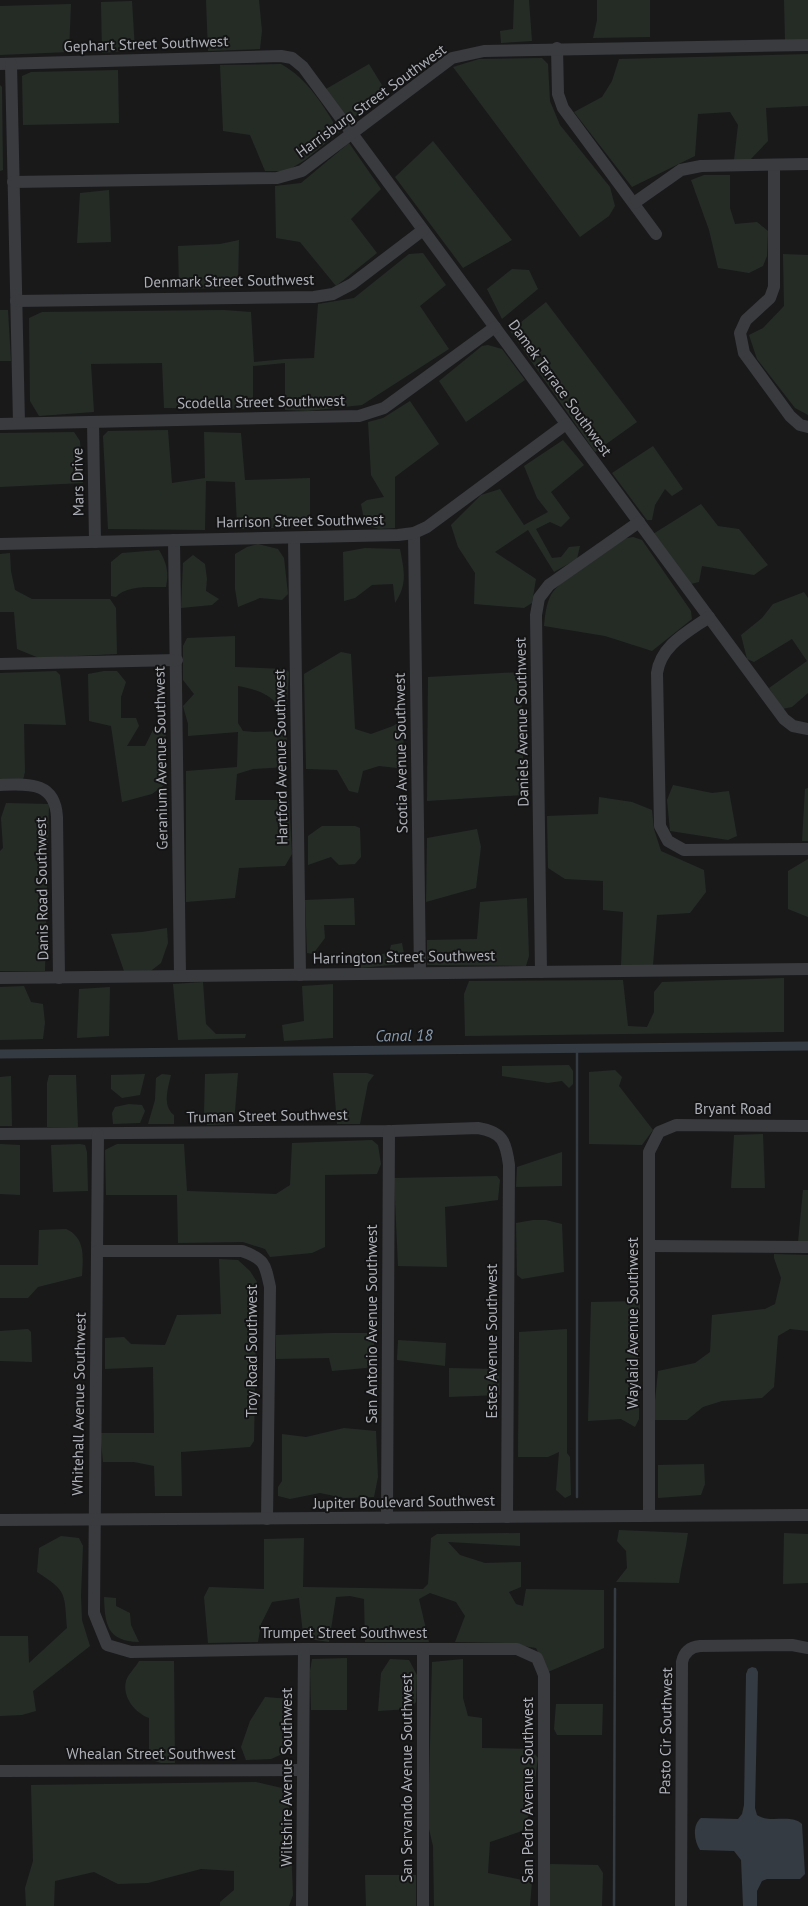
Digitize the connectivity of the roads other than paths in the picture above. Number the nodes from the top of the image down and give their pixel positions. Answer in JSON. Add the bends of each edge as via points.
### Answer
{"nodes":[{"id":1,"x":808,"y":45,"type":"edge"},
{"id":2,"x":557,"y":48,"type":"junction"},
{"id":3,"x":292,"y":58,"type":"joint"},
{"id":4,"x":5,"y":64,"type":"edge"},
{"id":5,"x":351,"y":133,"type":"junction"},
{"id":6,"x":808,"y":164,"type":"edge"},
{"id":7,"x":774,"y":165,"type":"junction"},
{"id":8,"x":13,"y":182,"type":"junction"},
{"id":9,"x":634,"y":203,"type":"junction"},
{"id":10,"x":423,"y":230,"type":"junction"},
{"id":11,"x":656,"y":234,"type":"dead end"},
{"id":12,"x":16,"y":301,"type":"junction"},
{"id":13,"x":495,"y":327,"type":"junction"},
{"id":14,"x":93,"y":422,"type":"junction"},
{"id":15,"x":19,"y":423,"type":"junction"},
{"id":16,"x":0,"y":424,"type":"edge"},
{"id":17,"x":566,"y":424,"type":"junction"},
{"id":18,"x":808,"y":427,"type":"edge"},
{"id":19,"x":639,"y":522,"type":"junction"},
{"id":20,"x":414,"y":533,"type":"junction"},
{"id":21,"x":294,"y":538,"type":"junction"},
{"id":22,"x":174,"y":540,"type":"junction"},
{"id":23,"x":95,"y":542,"type":"junction"},
{"id":24,"x":0,"y":544,"type":"edge"},
{"id":25,"x":709,"y":617,"type":"junction"},
{"id":26,"x":176,"y":660,"type":"junction"},
{"id":27,"x":0,"y":664,"type":"edge"},
{"id":28,"x":808,"y":729,"type":"edge"},
{"id":29,"x":0,"y":785,"type":"edge"},
{"id":30,"x":808,"y":849,"type":"edge"},
{"id":31,"x":808,"y":969,"type":"edge"},
{"id":32,"x":541,"y":972,"type":"junction"},
{"id":33,"x":420,"y":973,"type":"junction"},
{"id":34,"x":180,"y":975,"type":"junction"},
{"id":35,"x":300,"y":975,"type":"junction"},
{"id":36,"x":0,"y":978,"type":"edge"},
{"id":37,"x":59,"y":978,"type":"junction"},
{"id":38,"x":808,"y":1126,"type":"edge"},
{"id":39,"x":389,"y":1131,"type":"junction"},
{"id":40,"x":659,"y":1132,"type":"joint"},
{"id":41,"x":0,"y":1134,"type":"edge"},
{"id":42,"x":98,"y":1134,"type":"junction"},
{"id":43,"x":509,"y":1165,"type":"joint"},
{"id":44,"x":650,"y":1246,"type":"junction"},
{"id":45,"x":808,"y":1247,"type":"edge"},
{"id":46,"x":97,"y":1251,"type":"junction"},
{"id":47,"x":808,"y":1515,"type":"edge"},
{"id":48,"x":649,"y":1516,"type":"junction"},
{"id":49,"x":507,"y":1517,"type":"junction"},
{"id":50,"x":387,"y":1518,"type":"junction"},
{"id":51,"x":267,"y":1519,"type":"junction"},
{"id":52,"x":0,"y":1520,"type":"edge"},
{"id":53,"x":94,"y":1520,"type":"junction"},
{"id":54,"x":808,"y":1648,"type":"edge"},
{"id":55,"x":304,"y":1649,"type":"junction"},
{"id":56,"x":423,"y":1649,"type":"junction"},
{"id":57,"x":131,"y":1652,"type":"joint"},
{"id":58,"x":544,"y":1675,"type":"joint"},
{"id":59,"x":303,"y":1770,"type":"junction"},
{"id":60,"x":0,"y":1771,"type":"edge"},
{"id":61,"x":302,"y":1906,"type":"edge"},
{"id":62,"x":423,"y":1906,"type":"edge"},
{"id":63,"x":544,"y":1906,"type":"edge"},
{"id":64,"x":681,"y":1906,"type":"edge"}],
"edges":[{"from":1,"to":2,"type":"street","name":"Harrisburg Street Southwest"},
{"from":2,"to":5,"type":"street","name":"Harrisburg Street Southwest","via":[[484,51],[452,58]]},
{"from":2,"to":9,"type":"street","via":[[558,94],[563,108]]},
{"from":3,"to":4,"type":"street","name":"Gephart Street Southwest"},
{"from":3,"to":5,"type":"street","name":"Damek Terrace Southwest","via":[[303,67]]},
{"from":4,"to":8,"type":"street"},
{"from":5,"to":8,"type":"street","name":"Harrisburg Street Southwest","via":[[302,171],[277,178]]},
{"from":5,"to":10,"type":"street","name":"Damek Terrace Southwest"},
{"from":6,"to":7,"type":"street"},
{"from":7,"to":9,"type":"street","via":[[701,166],[681,170]]},
{"from":7,"to":18,"type":"street","via":[[774,287],[770,298],[746,320],[740,333],[744,353],[749,360],[790,416]]},
{"from":8,"to":12,"type":"street"},
{"from":9,"to":11,"type":"street"},
{"from":10,"to":12,"type":"street","name":"Denmark Street Southwest","via":[[352,284],[333,294],[314,297]]},
{"from":10,"to":13,"type":"street","name":"Damek Terrace Southwest"},
{"from":12,"to":15,"type":"street"},
{"from":13,"to":14,"type":"street","name":"Scodella Street Southwest","via":[[384,408],[359,416]]},
{"from":13,"to":17,"type":"street","name":"Damek Terrace Southwest"},
{"from":14,"to":15,"type":"street","name":"Scodella Street Southwest"},
{"from":14,"to":23,"type":"street","name":"Mars Drive"},
{"from":15,"to":16,"type":"street","name":"Scodella Street Southwest"},
{"from":17,"to":19,"type":"street","name":"Damek Terrace Southwest"},
{"from":17,"to":20,"type":"street","name":"Harrison Street Southwest","via":[[427,527]]},
{"from":19,"to":25,"type":"street","name":"Damek Terrace Southwest"},
{"from":19,"to":32,"type":"street","name":"Daniels Avenue Southwest","via":[[549,585],[539,598],[536,616]]},
{"from":20,"to":21,"type":"street","name":"Harrison Street Southwest"},
{"from":20,"to":33,"type":"street","name":"Scotia Avenue Southwest"},
{"from":21,"to":22,"type":"street","name":"Harrison Street Southwest"},
{"from":21,"to":35,"type":"street","name":"Hartford Avenue Southwest"},
{"from":22,"to":23,"type":"street","name":"Harrison Street Southwest"},
{"from":22,"to":26,"type":"street","name":"Geranium Avenue Southwest"},
{"from":23,"to":24,"type":"street","name":"Harrison Street Southwest"},
{"from":25,"to":28,"type":"street","name":"Damek Terrace Southwest","via":[[784,719],[793,726]]},
{"from":25,"to":30,"type":"street","via":[[671,645],[660,659],[657,673],[660,826],[668,841],[684,850]]},
{"from":26,"to":27,"type":"street"},
{"from":26,"to":34,"type":"street","name":"Geranium Avenue Southwest"},
{"from":29,"to":37,"type":"street","name":"Danis Road Southwest","via":[[30,784],[44,789],[54,801],[57,817]]},
{"from":31,"to":32,"type":"street","name":"Harrington Street Southwest"},
{"from":32,"to":33,"type":"street","name":"Harrington Street Southwest"},
{"from":33,"to":35,"type":"street","name":"Harrington Street Southwest"},
{"from":34,"to":35,"type":"street","name":"Harrington Street Southwest"},
{"from":34,"to":37,"type":"street","name":"Harrington Street Southwest"},
{"from":36,"to":37,"type":"street","name":"Harrington Street Southwest"},
{"from":38,"to":40,"type":"street","name":"Bryant Road","via":[[676,1125]]},
{"from":39,"to":42,"type":"street","name":"Truman Street Southwest"},
{"from":39,"to":43,"type":"street","name":"Truman Street Southwest","via":[[490,1130],[502,1137]]},
{"from":39,"to":50,"type":"street","name":"San Antonio Avenue Southwest"},
{"from":40,"to":44,"type":"street","name":"Waylaid Avenue Southwest","via":[[649,1152]]},
{"from":41,"to":42,"type":"street","name":"Truman Street Southwest"},
{"from":42,"to":46,"type":"street","name":"Whitehall Avenue Southwest"},
{"from":43,"to":49,"type":"street","name":"Estes Avenue Southwest"},
{"from":44,"to":45,"type":"street"},
{"from":44,"to":48,"type":"street","name":"Waylaid Avenue Southwest"},
{"from":46,"to":51,"type":"street","name":"Troy Road Southwest","via":[[242,1251],[258,1257],[266,1268],[270,1287]]},
{"from":46,"to":53,"type":"street","name":"Whitehall Avenue Southwest"},
{"from":47,"to":48,"type":"street","name":"Jupiter Boulevard Southwest"},
{"from":48,"to":49,"type":"street","name":"Jupiter Boulevard Southwest"},
{"from":49,"to":50,"type":"street","name":"Jupiter Boulevard Southwest"},
{"from":50,"to":51,"type":"street","name":"Jupiter Boulevard Southwest"},
{"from":51,"to":53,"type":"street","name":"Jupiter Boulevard Southwest"},
{"from":52,"to":53,"type":"street","name":"Jupiter Boulevard Southwest"},
{"from":53,"to":57,"type":"street","name":"Whitehall Avenue Southwest","via":[[94,1613],[106,1645]]},
{"from":54,"to":64,"type":"street","name":"Pasto Cir Southwest","via":[[792,1645],[700,1646],[685,1653],[682,1662]]},
{"from":55,"to":56,"type":"street","name":"Trumpet Street Southwest"},
{"from":55,"to":57,"type":"street","name":"Trumpet Street Southwest"},
{"from":55,"to":59,"type":"street","name":"Wiltshire Avenue Southwest"},
{"from":56,"to":58,"type":"street","name":"Trumpet Street Southwest","via":[[517,1649],[537,1658]]},
{"from":56,"to":62,"type":"street","name":"San Servando Avenue Southwest"},
{"from":58,"to":63,"type":"street","name":"San Pedro Avenue Southwest"},
{"from":59,"to":60,"type":"street","name":"Whealan Street Southwest"},
{"from":59,"to":61,"type":"street","name":"Wiltshire Avenue Southwest"}]}
